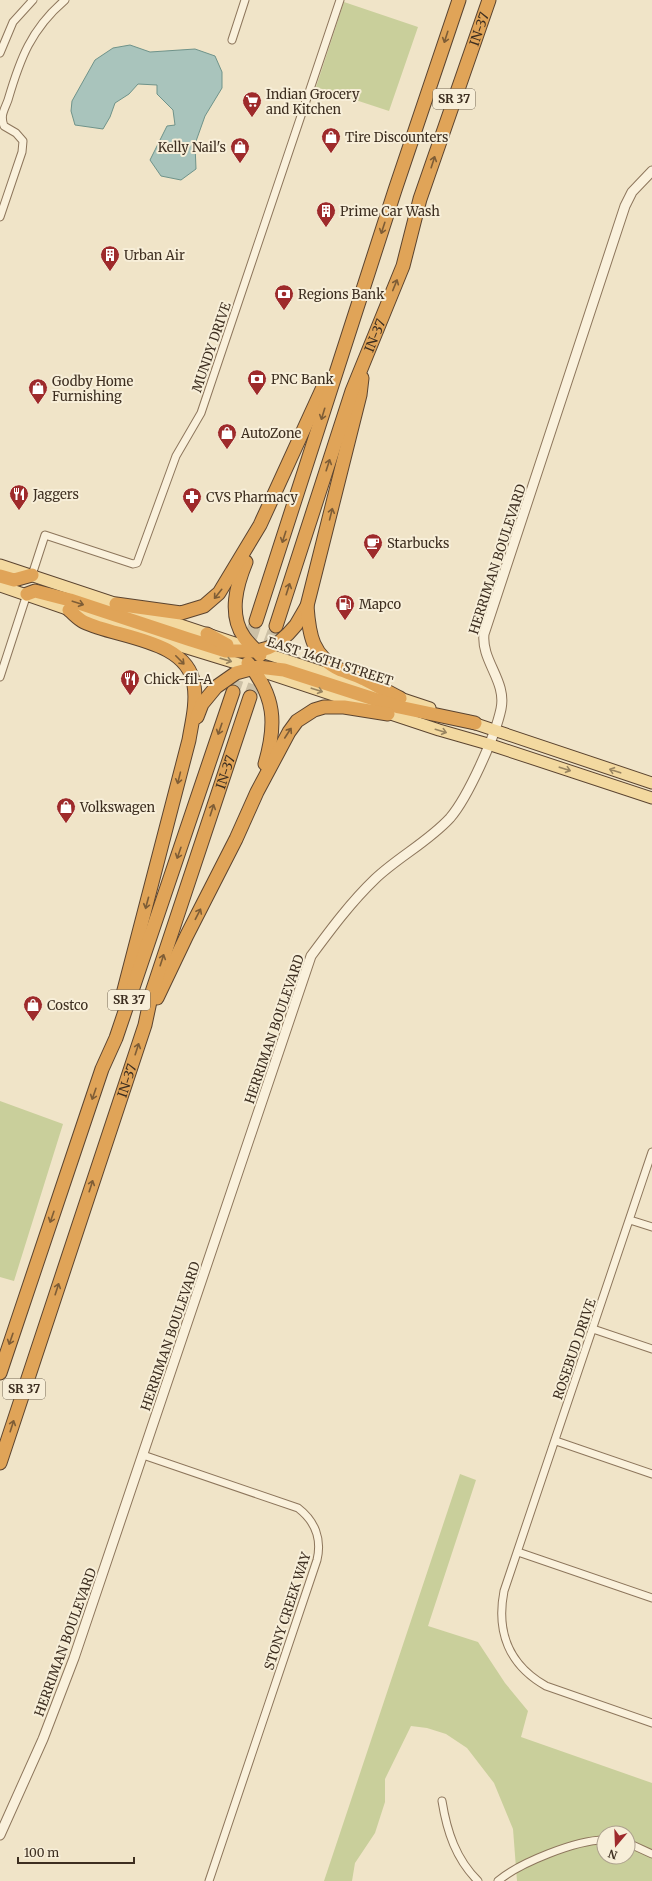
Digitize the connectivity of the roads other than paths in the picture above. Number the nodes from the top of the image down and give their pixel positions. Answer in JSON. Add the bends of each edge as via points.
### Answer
{"nodes":[{"id":1,"x":33,"y":0,"type":"edge"},
{"id":2,"x":65,"y":0,"type":"edge"},
{"id":3,"x":245,"y":0,"type":"edge"},
{"id":4,"x":340,"y":0,"type":"edge"},
{"id":5,"x":459,"y":0,"type":"edge"},
{"id":6,"x":488,"y":0,"type":"edge"},
{"id":7,"x":232,"y":40,"type":"dead end"},
{"id":8,"x":0,"y":53,"type":"edge"},
{"id":9,"x":652,"y":171,"type":"edge"},
{"id":10,"x":0,"y":218,"type":"edge"},
{"id":11,"x":343,"y":350,"type":"junction"},
{"id":12,"x":365,"y":360,"type":"junction"},
{"id":13,"x":260,"y":525,"type":"junction"},
{"id":14,"x":0,"y":565,"type":"edge"},
{"id":15,"x":32,"y":575,"type":"junction"},
{"id":16,"x":0,"y":576,"type":"edge"},
{"id":17,"x":0,"y":586,"type":"edge"},
{"id":18,"x":27,"y":594,"type":"junction"},
{"id":19,"x":116,"y":604,"type":"junction"},
{"id":20,"x":307,"y":606,"type":"junction"},
{"id":21,"x":69,"y":610,"type":"junction"},
{"id":22,"x":256,"y":621,"type":"tunnel mouth"},
{"id":23,"x":276,"y":626,"type":"tunnel mouth"},
{"id":24,"x":207,"y":634,"type":"junction"},
{"id":25,"x":234,"y":651,"type":"junction"},
{"id":26,"x":257,"y":651,"type":"junction"},
{"id":27,"x":252,"y":668,"type":"junction"},
{"id":28,"x":276,"y":673,"type":"junction"},
{"id":29,"x":0,"y":677,"type":"edge"},
{"id":30,"x":232,"y":692,"type":"tunnel mouth"},
{"id":31,"x":250,"y":697,"type":"tunnel mouth"},
{"id":32,"x":400,"y":698,"type":"junction"},
{"id":33,"x":388,"y":714,"type":"junction"},
{"id":34,"x":475,"y":724,"type":"junction"},
{"id":35,"x":494,"y":730,"type":"junction"},
{"id":36,"x":189,"y":740,"type":"junction"},
{"id":37,"x":488,"y":744,"type":"junction"},
{"id":38,"x":652,"y":783,"type":"edge"},
{"id":39,"x":257,"y":792,"type":"junction"},
{"id":40,"x":652,"y":798,"type":"edge"},
{"id":41,"x":145,"y":1025,"type":"junction"},
{"id":42,"x":102,"y":1069,"type":"junction"},
{"id":43,"x":652,"y":1152,"type":"edge"},
{"id":44,"x":630,"y":1220,"type":"junction"},
{"id":45,"x":652,"y":1227,"type":"edge"},
{"id":46,"x":593,"y":1329,"type":"junction"},
{"id":47,"x":652,"y":1349,"type":"edge"},
{"id":48,"x":0,"y":1373,"type":"edge"},
{"id":49,"x":556,"y":1441,"type":"junction"},
{"id":50,"x":143,"y":1456,"type":"junction"},
{"id":51,"x":0,"y":1464,"type":"edge"},
{"id":52,"x":652,"y":1474,"type":"edge"},
{"id":53,"x":518,"y":1552,"type":"junction"},
{"id":54,"x":652,"y":1598,"type":"edge"},
{"id":55,"x":652,"y":1722,"type":"edge"},
{"id":56,"x":442,"y":1801,"type":"dead end"},
{"id":57,"x":0,"y":1835,"type":"edge"},
{"id":58,"x":596,"y":1841,"type":"edge"},
{"id":59,"x":636,"y":1847,"type":"edge"},
{"id":60,"x":652,"y":1854,"type":"edge"},
{"id":61,"x":209,"y":1881,"type":"edge"},
{"id":62,"x":478,"y":1881,"type":"edge"},
{"id":63,"x":498,"y":1881,"type":"edge"}],
"edges":[{"from":1,"to":8,"type":"street","via":[[13,22]]},
{"from":2,"to":10,"type":"street","via":[[55,8],[29,41],[14,75],[1,118],[4,126],[16,132],[22,141],[22,152]]},
{"from":3,"to":7,"type":"street"},
{"from":4,"to":15,"type":"street","name":"MUNDY DRIVE","via":[[201,413],[176,456],[137,563],[133,564],[44,535]]},
{"from":5,"to":11,"type":"highway","name":"IN-37","number":"SR 37","one_way":true},
{"from":12,"to":6,"type":"highway","name":"IN-37","number":"SR 37","one_way":true,"via":[[403,266],[420,199]]},
{"from":9,"to":35,"type":"street","name":"HERRIMAN BOULEVARD","via":[[632,192],[623,212],[484,634],[485,650],[502,696]]},
{"from":11,"to":13,"type":"highway","via":[[330,372]]},
{"from":11,"to":22,"type":"highway","name":"IN-37","number":"SR 37","one_way":true},
{"from":20,"to":12,"type":"highway","one_way":true,"via":[[360,395]]},
{"from":23,"to":12,"type":"highway","name":"IN-37","number":"SR 37","one_way":true,"via":[[352,391]]},
{"from":13,"to":19,"type":"highway","one_way":true,"via":[[220,593],[204,606],[189,612],[172,613]]},
{"from":13,"to":26,"type":"highway","via":[[236,595],[238,625]]},
{"from":14,"to":15,"type":"main road","name":"EAST 146TH STREET"},
{"from":15,"to":16,"type":"highway","via":[[14,580]]},
{"from":15,"to":19,"type":"main road","name":"EAST 146TH STREET"},
{"from":17,"to":18,"type":"main road"},
{"from":18,"to":21,"type":"main road"},
{"from":18,"to":25,"type":"highway","one_way":true,"via":[[35,591],[70,600],[226,651]]},
{"from":18,"to":29,"type":"street"},
{"from":19,"to":24,"type":"main road","name":"EAST 146TH STREET"},
{"from":20,"to":26,"type":"highway","via":[[288,634],[273,646]]},
{"from":20,"to":32,"type":"highway","via":[[310,636],[324,660]]},
{"from":21,"to":27,"type":"main road","one_way":true},
{"from":21,"to":36,"type":"highway","one_way":true,"via":[[83,621],[172,652],[182,662],[189,670],[194,685],[195,699]]},
{"from":24,"to":25,"type":"highway"},
{"from":24,"to":26,"type":"main road","name":"EAST 146TH STREET"},
{"from":25,"to":26,"type":"highway"},
{"from":25,"to":27,"type":"highway"},
{"from":26,"to":28,"type":"highway"},
{"from":26,"to":32,"type":"main road","name":"EAST 146TH STREET"},
{"from":27,"to":28,"type":"highway"},
{"from":27,"to":36,"type":"highway","via":[[232,676],[209,694],[202,704]]},
{"from":27,"to":39,"type":"highway","via":[[266,689],[273,717],[271,745]]},
{"from":28,"to":33,"type":"main road","one_way":true},
{"from":28,"to":34,"type":"highway","via":[[284,670],[399,707]]},
{"from":30,"to":42,"type":"highway","name":"IN-37","number":"SR 37","one_way":true,"via":[[116,1038]]},
{"from":41,"to":31,"type":"highway","name":"IN-37","number":"SR 37","one_way":true,"via":[[152,992]]},
{"from":32,"to":34,"type":"main road","name":"EAST 146TH STREET"},
{"from":33,"to":37,"type":"main road","one_way":true},
{"from":39,"to":33,"type":"highway","one_way":true,"via":[[288,732],[297,721],[314,710],[344,707]]},
{"from":34,"to":35,"type":"main road","name":"EAST 146TH STREET"},
{"from":35,"to":37,"type":"street","name":"HERRIMAN BOULEVARD"},
{"from":38,"to":35,"type":"main road","name":"EAST 146TH STREET","one_way":true},
{"from":36,"to":42,"type":"highway","one_way":true},
{"from":37,"to":40,"type":"main road","one_way":true},
{"from":37,"to":50,"type":"street","name":"HERRIMAN BOULEVARD","via":[[465,796],[449,818],[373,881],[311,956]]},
{"from":41,"to":39,"type":"highway","one_way":true},
{"from":51,"to":41,"type":"highway","name":"IN-37","number":"SR 37","one_way":true},
{"from":42,"to":48,"type":"highway","name":"IN-37","number":"SR 37","one_way":true},
{"from":43,"to":44,"type":"street","name":"ROSEBUD DRIVE"},
{"from":44,"to":45,"type":"street"},
{"from":44,"to":46,"type":"street","name":"ROSEBUD DRIVE"},
{"from":46,"to":47,"type":"street"},
{"from":46,"to":49,"type":"street","name":"ROSEBUD DRIVE"},
{"from":49,"to":52,"type":"street"},
{"from":49,"to":53,"type":"street","name":"ROSEBUD DRIVE"},
{"from":50,"to":57,"type":"street","name":"HERRIMAN BOULEVARD","via":[[59,1701]]},
{"from":50,"to":61,"type":"street","name":"STONY CREEK WAY","via":[[298,1508],[313,1523],[318,1538],[317,1560]]},
{"from":53,"to":54,"type":"street"},
{"from":53,"to":55,"type":"street","name":"ROSEBUD DRIVE","via":[[504,1591],[501,1617],[505,1640],[520,1665],[530,1676],[546,1686]]},
{"from":56,"to":62,"type":"street","via":[[451,1840],[466,1867]]},
{"from":58,"to":63,"type":"street","via":[[584,1842],[533,1860],[517,1867]]},
{"from":59,"to":60,"type":"street"}]}
